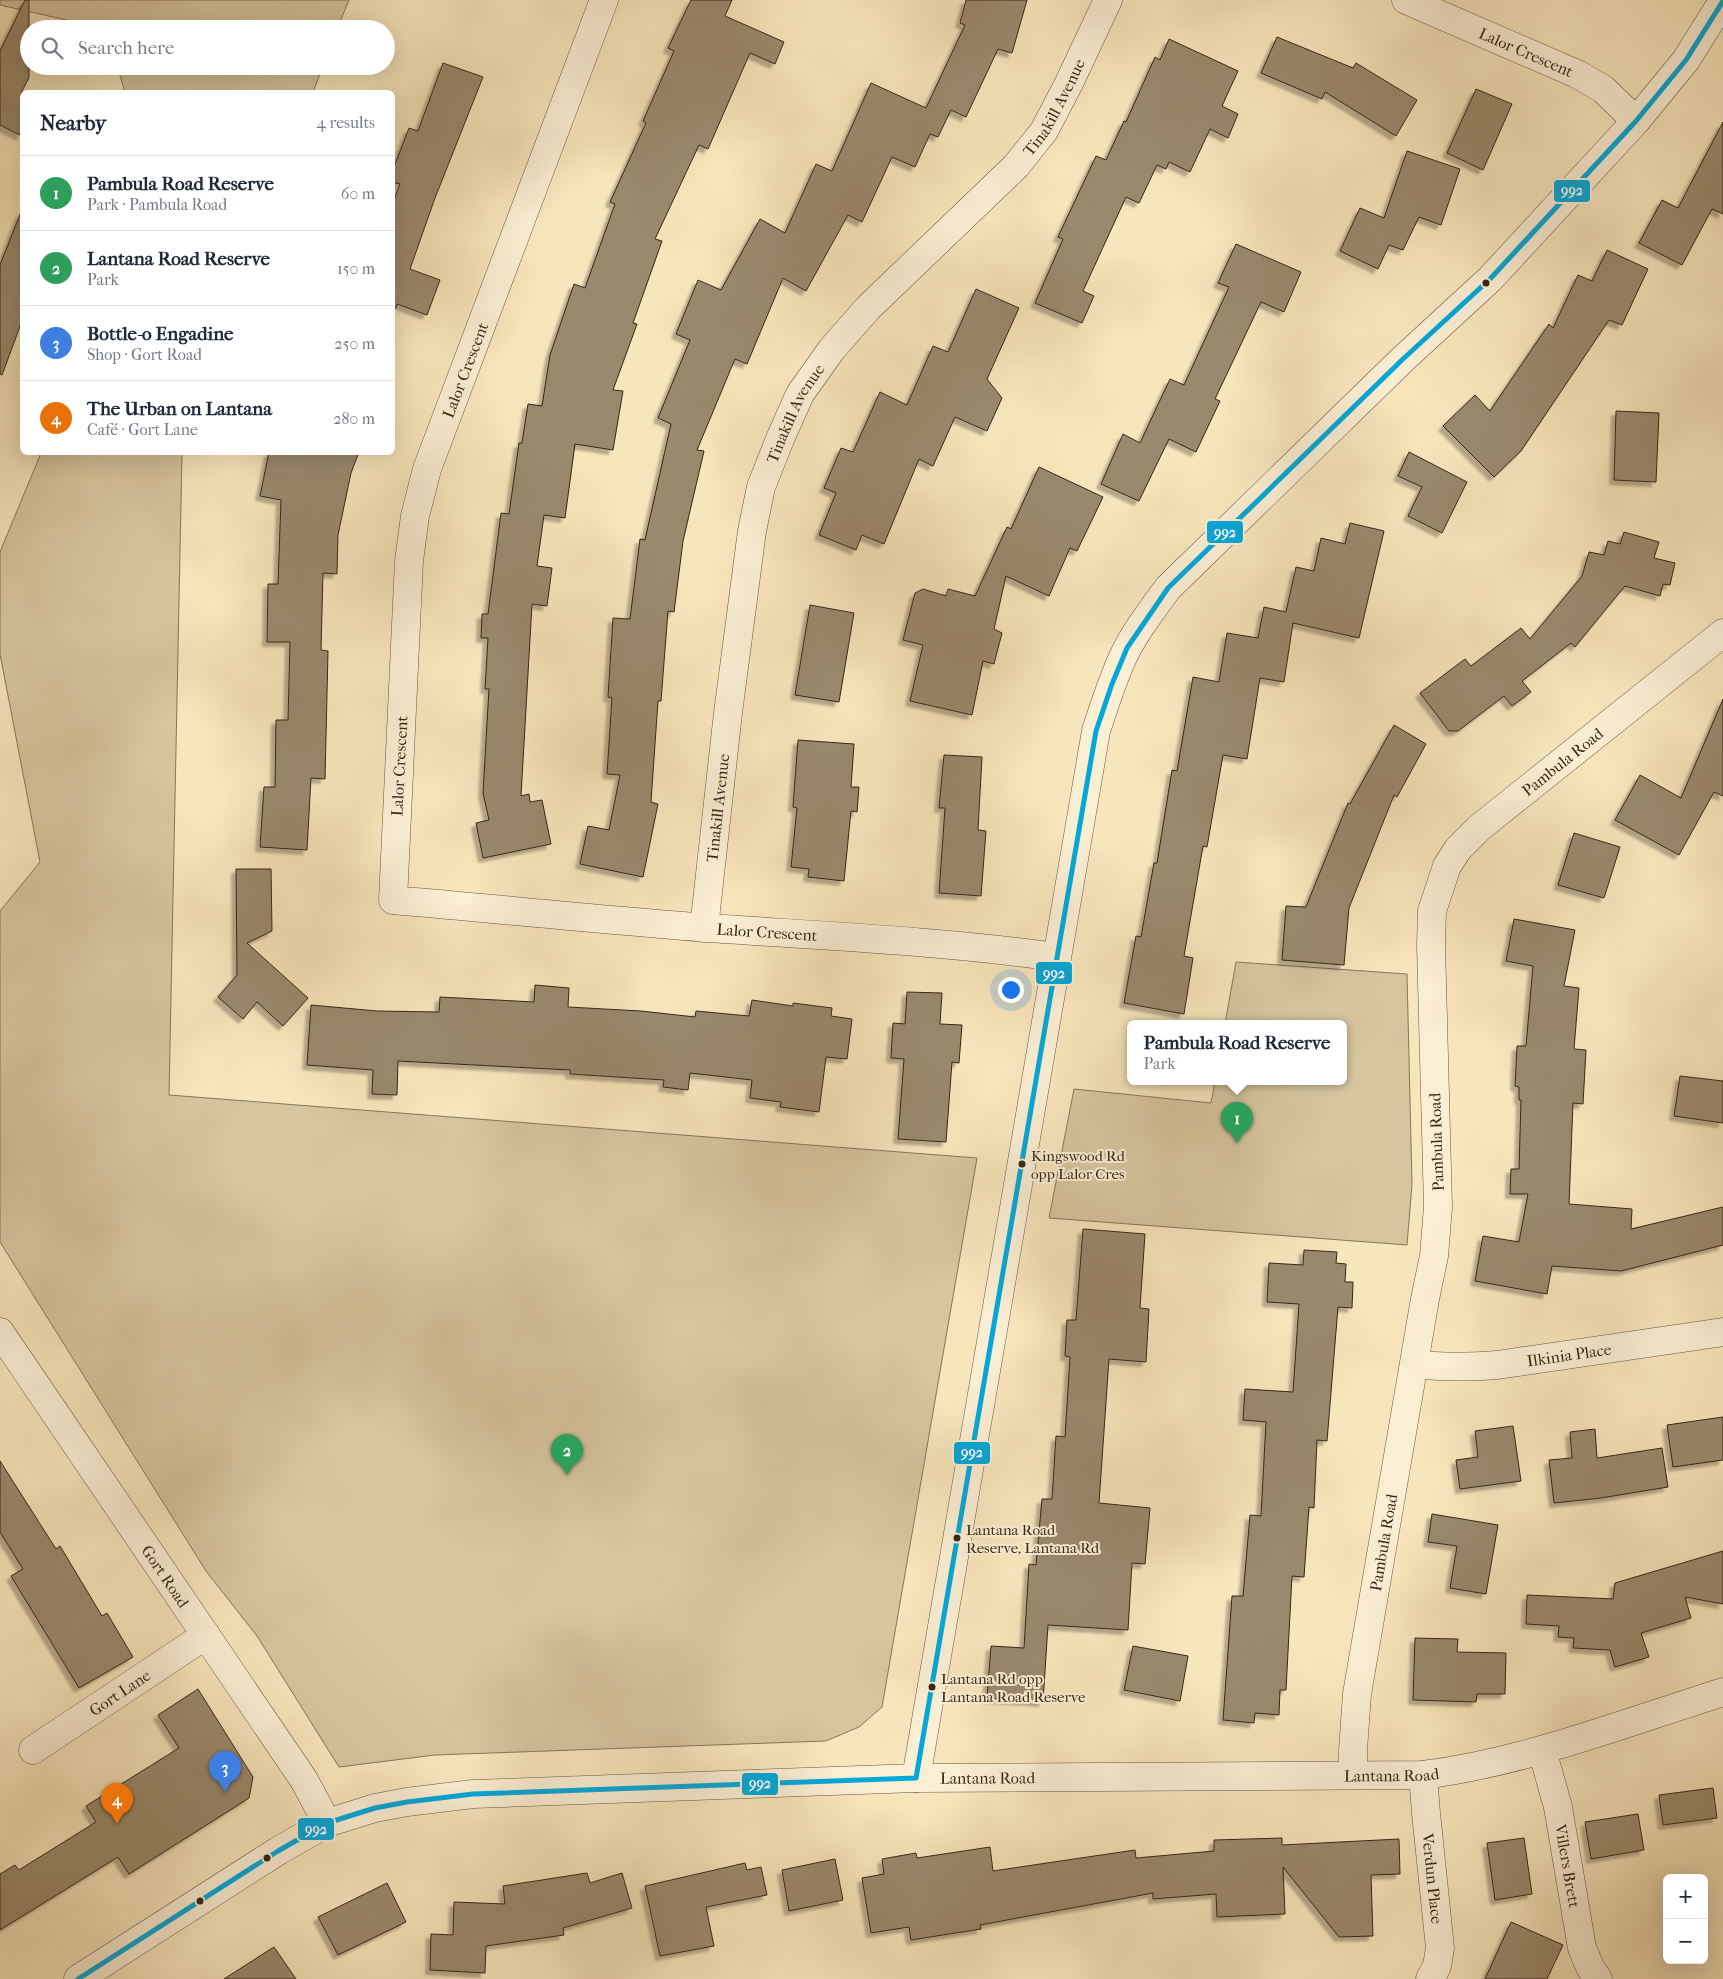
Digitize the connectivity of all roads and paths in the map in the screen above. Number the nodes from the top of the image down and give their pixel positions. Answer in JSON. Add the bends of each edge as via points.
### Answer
{"nodes":[{"id":1,"x":604,"y":0,"type":"edge"},
{"id":2,"x":1108,"y":0,"type":"edge"},
{"id":3,"x":1406,"y":0,"type":"edge"},
{"id":4,"x":1723,"y":1,"type":"edge"},
{"id":5,"x":1636,"y":121,"type":"junction"},
{"id":6,"x":1723,"y":633,"type":"edge"},
{"id":7,"x":704,"y":928,"type":"junction"},
{"id":8,"x":1056,"y":957,"type":"junction"},
{"id":9,"x":0,"y":1332,"type":"edge"},
{"id":10,"x":1723,"y":1332,"type":"edge"},
{"id":11,"x":1415,"y":1364,"type":"junction"},
{"id":12,"x":206,"y":1635,"type":"junction"},
{"id":13,"x":1723,"y":1692,"type":"edge"},
{"id":14,"x":33,"y":1750,"type":"dead end"},
{"id":15,"x":1542,"y":1750,"type":"junction"},
{"id":16,"x":1353,"y":1775,"type":"junction"},
{"id":17,"x":1424,"y":1775,"type":"junction"},
{"id":18,"x":916,"y":1778,"type":"junction"},
{"id":19,"x":328,"y":1823,"type":"junction"},
{"id":20,"x":78,"y":1979,"type":"edge"},
{"id":21,"x":1430,"y":1979,"type":"edge"},
{"id":22,"x":1598,"y":1979,"type":"edge"}],
"edges":[{"from":1,"to":7,"type":"street","name":"Lalor Crescent","via":[[427,469],[415,516],[409,561],[393,900]]},
{"from":2,"to":7,"type":"street","name":"Tinakill Avenue","via":[[1044,131],[1016,166],[868,308],[838,342],[800,394],[780,439],[761,488],[752,531]]},
{"from":3,"to":5,"type":"street","name":"Lalor Crescent","via":[[1577,74],[1603,89]]},
{"from":4,"to":5,"type":"street","via":[[1686,60]]},
{"from":5,"to":8,"type":"street","via":[[1490,279],[1198,558],[1155,606],[1124,656],[1107,694],[1096,731]]},
{"from":6,"to":11,"type":"street","name":"Pambula Road","via":[[1479,828],[1458,849],[1447,866],[1432,911],[1431,945],[1438,1207],[1434,1256]]},
{"from":7,"to":8,"type":"street","name":"Lalor Crescent","via":[[951,945]]},
{"from":8,"to":18,"type":"street"},
{"from":9,"to":12,"type":"street","name":"Gort Road"},
{"from":10,"to":11,"type":"street","name":"Ilkinia Place","via":[[1497,1365],[1440,1368]]},
{"from":11,"to":16,"type":"street","name":"Pambula Road","via":[[1357,1694]]},
{"from":12,"to":14,"type":"street","name":"Gort Lane"},
{"from":12,"to":19,"type":"street","name":"Gort Road","via":[[304,1780]]},
{"from":13,"to":15,"type":"street","name":"Lantana Road"},
{"from":15,"to":17,"type":"street","name":"Lantana Road","via":[[1459,1771]]},
{"from":15,"to":22,"type":"street","name":"Villers Brett","via":[[1558,1807],[1582,1948]]},
{"from":16,"to":17,"type":"street","name":"Lantana Road"},
{"from":16,"to":18,"type":"street","name":"Lantana Road"},
{"from":17,"to":21,"type":"street","name":"Verdun Place","via":[[1440,1948],[1437,1966]]},
{"from":18,"to":19,"type":"street","name":"Lantana Road","via":[[474,1794],[383,1806]]},
{"from":19,"to":20,"type":"street","name":"Lantana Road","via":[[278,1851]]}]}
